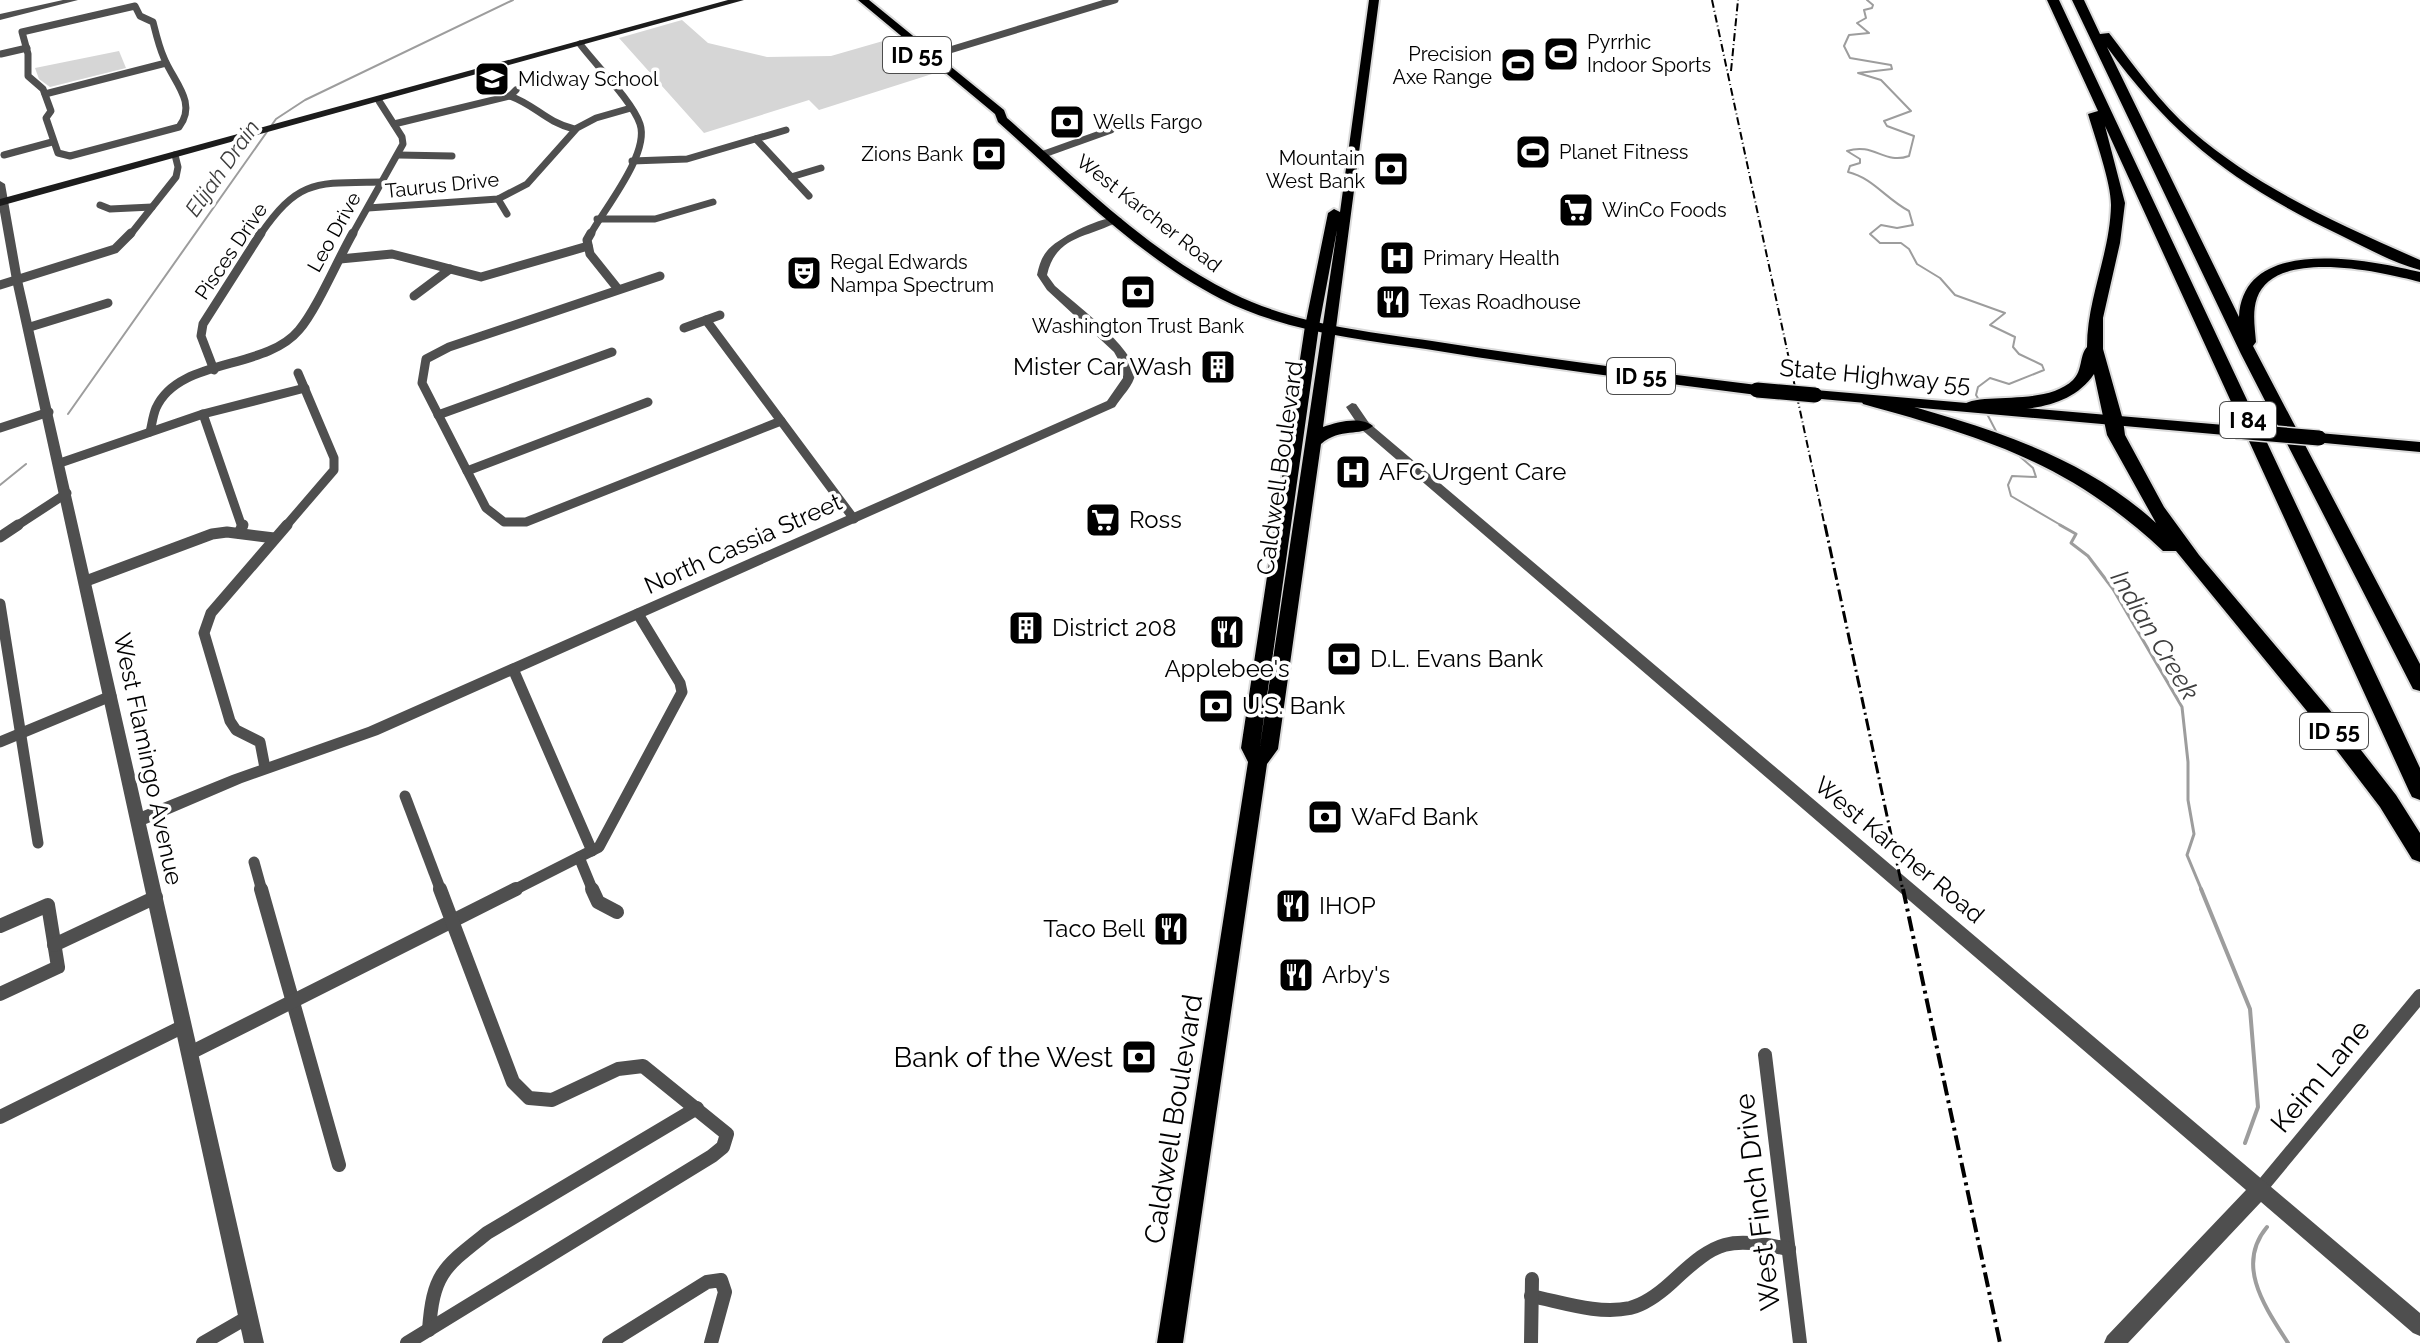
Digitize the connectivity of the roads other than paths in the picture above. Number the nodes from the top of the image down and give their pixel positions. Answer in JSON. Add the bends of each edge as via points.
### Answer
{"nodes":[{"id":1,"x":73,"y":0,"type":"edge"},
{"id":2,"x":739,"y":0,"type":"edge"},
{"id":3,"x":852,"y":0,"type":"edge"},
{"id":4,"x":863,"y":0,"type":"edge"},
{"id":5,"x":1115,"y":0,"type":"edge"},
{"id":6,"x":1365,"y":0,"type":"edge"},
{"id":7,"x":1374,"y":0,"type":"edge"},
{"id":8,"x":2053,"y":0,"type":"edge"},
{"id":9,"x":2079,"y":0,"type":"edge"},
{"id":10,"x":0,"y":17,"type":"edge"},
{"id":11,"x":580,"y":44,"type":"junction"},
{"id":12,"x":27,"y":48,"type":"junction"},
{"id":13,"x":2076,"y":49,"type":"junction"},
{"id":14,"x":0,"y":54,"type":"edge"},
{"id":15,"x":930,"y":56,"type":"junction"},
{"id":16,"x":166,"y":63,"type":"junction"},
{"id":17,"x":45,"y":94,"type":"junction"},
{"id":18,"x":379,"y":101,"type":"junction"},
{"id":19,"x":631,"y":108,"type":"junction"},
{"id":20,"x":1002,"y":119,"type":"junction"},
{"id":21,"x":394,"y":124,"type":"junction"},
{"id":22,"x":574,"y":129,"type":"junction"},
{"id":23,"x":786,"y":130,"type":"dead end"},
{"id":24,"x":1111,"y":130,"type":"dead end"},
{"id":25,"x":756,"y":139,"type":"junction"},
{"id":26,"x":52,"y":142,"type":"junction"},
{"id":27,"x":1044,"y":154,"type":"junction"},
{"id":28,"x":2,"y":155,"type":"edge"},
{"id":29,"x":175,"y":155,"type":"junction"},
{"id":30,"x":398,"y":155,"type":"junction"},
{"id":31,"x":452,"y":156,"type":"dead end"},
{"id":32,"x":632,"y":161,"type":"junction"},
{"id":33,"x":821,"y":168,"type":"dead end"},
{"id":34,"x":791,"y":177,"type":"junction"},
{"id":35,"x":1346,"y":180,"type":"junction"},
{"id":36,"x":382,"y":182,"type":"junction"},
{"id":37,"x":0,"y":184,"type":"edge"},
{"id":38,"x":809,"y":196,"type":"dead end"},
{"id":39,"x":498,"y":199,"type":"junction"},
{"id":40,"x":713,"y":202,"type":"dead end"},
{"id":41,"x":1,"y":203,"type":"edge"},
{"id":42,"x":100,"y":205,"type":"dead end"},
{"id":43,"x":152,"y":207,"type":"junction"},
{"id":44,"x":368,"y":208,"type":"junction"},
{"id":45,"x":507,"y":214,"type":"dead end"},
{"id":46,"x":597,"y":219,"type":"junction"},
{"id":47,"x":1117,"y":219,"type":"junction"},
{"id":48,"x":588,"y":246,"type":"junction"},
{"id":49,"x":340,"y":259,"type":"junction"},
{"id":50,"x":2107,"y":266,"type":"junction"},
{"id":51,"x":2420,"y":266,"type":"edge"},
{"id":52,"x":450,"y":269,"type":"junction"},
{"id":53,"x":660,"y":276,"type":"dead end"},
{"id":54,"x":2420,"y":277,"type":"edge"},
{"id":55,"x":17,"y":280,"type":"junction"},
{"id":56,"x":0,"y":285,"type":"edge"},
{"id":57,"x":618,"y":289,"type":"junction"},
{"id":58,"x":414,"y":296,"type":"dead end"},
{"id":59,"x":108,"y":303,"type":"dead end"},
{"id":60,"x":720,"y":315,"type":"dead end"},
{"id":61,"x":706,"y":320,"type":"junction"},
{"id":62,"x":1312,"y":326,"type":"junction"},
{"id":63,"x":30,"y":327,"type":"junction"},
{"id":64,"x":684,"y":328,"type":"dead end"},
{"id":65,"x":1329,"y":329,"type":"junction"},
{"id":66,"x":292,"y":338,"type":"junction"},
{"id":67,"x":306,"y":338,"type":"dead end"},
{"id":68,"x":612,"y":352,"type":"dead end"},
{"id":69,"x":2249,"y":354,"type":"junction"},
{"id":70,"x":214,"y":370,"type":"junction"},
{"id":71,"x":298,"y":373,"type":"dead end"},
{"id":72,"x":305,"y":388,"type":"junction"},
{"id":73,"x":1869,"y":400,"type":"joint"},
{"id":74,"x":648,"y":402,"type":"dead end"},
{"id":75,"x":1352,"y":407,"type":"dead end"},
{"id":76,"x":1968,"y":407,"type":"junction"},
{"id":77,"x":1932,"y":411,"type":"junction"},
{"id":78,"x":49,"y":412,"type":"junction"},
{"id":79,"x":203,"y":414,"type":"junction"},
{"id":80,"x":438,"y":415,"type":"junction"},
{"id":81,"x":2115,"y":420,"type":"junction"},
{"id":82,"x":781,"y":421,"type":"junction"},
{"id":83,"x":1365,"y":426,"type":"junction"},
{"id":84,"x":0,"y":428,"type":"edge"},
{"id":85,"x":150,"y":432,"type":"junction"},
{"id":86,"x":1311,"y":445,"type":"junction"},
{"id":87,"x":2420,"y":447,"type":"edge"},
{"id":88,"x":60,"y":463,"type":"junction"},
{"id":89,"x":467,"y":471,"type":"junction"},
{"id":90,"x":67,"y":493,"type":"junction"},
{"id":91,"x":854,"y":519,"type":"junction"},
{"id":92,"x":239,"y":533,"type":"junction"},
{"id":93,"x":0,"y":537,"type":"edge"},
{"id":94,"x":274,"y":538,"type":"junction"},
{"id":95,"x":86,"y":581,"type":"junction"},
{"id":96,"x":0,"y":604,"type":"edge"},
{"id":97,"x":638,"y":614,"type":"junction"},
{"id":98,"x":513,"y":669,"type":"junction"},
{"id":99,"x":2420,"y":683,"type":"edge"},
{"id":100,"x":111,"y":696,"type":"junction"},
{"id":101,"x":2322,"y":715,"type":"junction"},
{"id":102,"x":21,"y":733,"type":"junction"},
{"id":103,"x":0,"y":742,"type":"edge"},
{"id":104,"x":1258,"y":761,"type":"junction"},
{"id":105,"x":265,"y":768,"type":"junction"},
{"id":106,"x":2420,"y":791,"type":"edge"},
{"id":107,"x":405,"y":796,"type":"dead end"},
{"id":108,"x":139,"y":820,"type":"junction"},
{"id":109,"x":38,"y":843,"type":"dead end"},
{"id":110,"x":2420,"y":852,"type":"edge"},
{"id":111,"x":586,"y":854,"type":"junction"},
{"id":112,"x":254,"y":862,"type":"dead end"},
{"id":113,"x":156,"y":897,"type":"junction"},
{"id":114,"x":617,"y":912,"type":"dead end"},
{"id":115,"x":452,"y":920,"type":"junction"},
{"id":116,"x":0,"y":926,"type":"edge"},
{"id":117,"x":54,"y":945,"type":"junction"},
{"id":118,"x":0,"y":994,"type":"edge"},
{"id":119,"x":2420,"y":996,"type":"edge"},
{"id":120,"x":293,"y":1000,"type":"junction"},
{"id":121,"x":184,"y":1026,"type":"junction"},
{"id":122,"x":190,"y":1053,"type":"junction"},
{"id":123,"x":1765,"y":1055,"type":"dead end"},
{"id":124,"x":697,"y":1108,"type":"junction"},
{"id":125,"x":0,"y":1117,"type":"edge"},
{"id":126,"x":339,"y":1165,"type":"dead end"},
{"id":127,"x":2260,"y":1189,"type":"junction"},
{"id":128,"x":1789,"y":1249,"type":"junction"},
{"id":129,"x":1532,"y":1279,"type":"dead end"},
{"id":130,"x":1531,"y":1296,"type":"junction"},
{"id":131,"x":248,"y":1317,"type":"junction"},
{"id":132,"x":2420,"y":1326,"type":"edge"},
{"id":133,"x":429,"y":1330,"type":"junction"},
{"id":134,"x":203,"y":1343,"type":"edge"},
{"id":135,"x":254,"y":1343,"type":"edge"},
{"id":136,"x":407,"y":1343,"type":"edge"},
{"id":137,"x":609,"y":1343,"type":"edge"},
{"id":138,"x":711,"y":1343,"type":"edge"},
{"id":139,"x":1170,"y":1343,"type":"edge"},
{"id":140,"x":1531,"y":1343,"type":"edge"},
{"id":141,"x":1800,"y":1343,"type":"edge"},
{"id":142,"x":2114,"y":1343,"type":"edge"}],
"edges":[{"from":1,"to":10,"type":"street"},
{"from":2,"to":11,"type":"main road"},
{"from":3,"to":20,"type":"main road","name":"West Karcher Road","number":"ID 55","via":[[982,109]]},
{"from":4,"to":15,"type":"main road","name":"West Karcher Road","number":"ID 55"},
{"from":5,"to":15,"type":"street"},
{"from":6,"to":35,"type":"main road"},
{"from":7,"to":35,"type":"main road"},
{"from":8,"to":13,"type":"highway","number":"I 84"},
{"from":9,"to":51,"type":"highway","via":[[2189,134],[2289,203]]},
{"from":9,"to":69,"type":"highway","number":"I 84"},
{"from":11,"to":18,"type":"main road"},
{"from":11,"to":19,"type":"street"},
{"from":12,"to":14,"type":"street"},
{"from":12,"to":16,"type":"street","via":[[22,32],[135,6],[140,16],[153,22]]},
{"from":12,"to":17,"type":"street","via":[[28,76]]},
{"from":13,"to":50,"type":"highway","via":[[2118,203]]},
{"from":13,"to":106,"type":"highway","number":"I 84"},
{"from":15,"to":20,"type":"main road","name":"West Karcher Road","number":"ID 55"},
{"from":16,"to":17,"type":"street"},
{"from":16,"to":26,"type":"street","via":[[188,107],[179,127],[70,156],[58,153]]},
{"from":17,"to":26,"type":"street"},
{"from":18,"to":21,"type":"street"},
{"from":18,"to":29,"type":"main road"},
{"from":19,"to":22,"type":"street"},
{"from":19,"to":32,"type":"street","via":[[642,126]]},
{"from":20,"to":27,"type":"main road","name":"West Karcher Road","number":"ID 55"},
{"from":21,"to":22,"type":"street","via":[[513,93],[551,123]]},
{"from":21,"to":30,"type":"street","via":[[403,144]]},
{"from":22,"to":39,"type":"street","name":"Taurus Drive","via":[[531,183]]},
{"from":23,"to":25,"type":"street"},
{"from":24,"to":27,"type":"street"},
{"from":25,"to":32,"type":"street","via":[[687,159]]},
{"from":25,"to":34,"type":"street"},
{"from":26,"to":28,"type":"street"},
{"from":27,"to":47,"type":"main road","name":"West Karcher Road","number":"ID 55"},
{"from":29,"to":41,"type":"main road"},
{"from":29,"to":43,"type":"street","via":[[176,177]]},
{"from":30,"to":31,"type":"street"},
{"from":30,"to":36,"type":"street","name":"Leo Drive"},
{"from":32,"to":46,"type":"street"},
{"from":33,"to":34,"type":"street"},
{"from":34,"to":38,"type":"street"},
{"from":35,"to":62,"type":"main road","name":"Caldwell Boulevard"},
{"from":35,"to":65,"type":"main road","name":"Caldwell Boulevard"},
{"from":36,"to":44,"type":"street","name":"Leo Drive"},
{"from":36,"to":70,"type":"street","name":"Pisces Drive","via":[[317,185],[294,193],[203,324],[201,336]]},
{"from":37,"to":41,"type":"street","name":"West Flamingo Avenue"},
{"from":39,"to":44,"type":"street","name":"Taurus Drive"},
{"from":39,"to":45,"type":"street"},
{"from":40,"to":46,"type":"street","via":[[655,219]]},
{"from":41,"to":55,"type":"street","name":"West Flamingo Avenue"},
{"from":42,"to":43,"type":"street"},
{"from":43,"to":55,"type":"street","via":[[115,249]]},
{"from":44,"to":49,"type":"street","name":"Leo Drive"},
{"from":46,"to":48,"type":"street"},
{"from":47,"to":62,"type":"main road","name":"West Karcher Road","number":"ID 55","via":[[1223,295]]},
{"from":47,"to":91,"type":"street","name":"North Cassia Street","via":[[1057,246],[1042,275],[1125,358],[1129,378],[1120,396],[1098,411]]},
{"from":48,"to":52,"type":"street","via":[[481,277]]},
{"from":48,"to":57,"type":"street"},
{"from":49,"to":52,"type":"street","via":[[392,254]]},
{"from":49,"to":66,"type":"street","name":"Leo Drive"},
{"from":50,"to":76,"type":"highway","via":[[2090,317],[2092,363],[2079,386],[2045,400]]},
{"from":50,"to":81,"type":"highway","via":[[2095,318],[2095,349]]},
{"from":52,"to":58,"type":"street"},
{"from":53,"to":57,"type":"street"},
{"from":54,"to":69,"type":"highway","via":[[2333,263],[2272,274],[2248,302]]},
{"from":55,"to":56,"type":"street"},
{"from":55,"to":63,"type":"street","name":"West Flamingo Avenue"},
{"from":57,"to":80,"type":"street","via":[[426,358],[422,383]]},
{"from":59,"to":63,"type":"street"},
{"from":60,"to":61,"type":"street"},
{"from":61,"to":64,"type":"street"},
{"from":61,"to":82,"type":"street"},
{"from":62,"to":65,"type":"main road","name":"West Karcher Road","number":"ID 55"},
{"from":62,"to":104,"type":"main road","name":"Caldwell Boulevard","via":[[1250,748]]},
{"from":63,"to":78,"type":"street","name":"West Flamingo Avenue"},
{"from":65,"to":73,"type":"main road","name":"State Highway 55","number":"ID 55","bridge":true,"via":[[1524,361]]},
{"from":65,"to":86,"type":"main road","name":"Caldwell Boulevard"},
{"from":66,"to":67,"type":"street"},
{"from":66,"to":70,"type":"street"},
{"from":68,"to":80,"type":"street"},
{"from":69,"to":99,"type":"highway","number":"I 84"},
{"from":70,"to":85,"type":"street","via":[[161,395]]},
{"from":71,"to":72,"type":"street"},
{"from":72,"to":79,"type":"street"},
{"from":72,"to":94,"type":"street","via":[[335,466]]},
{"from":73,"to":77,"type":"highway","number":"ID 55"},
{"from":74,"to":89,"type":"street"},
{"from":75,"to":83,"type":"street","name":"West Karcher Road"},
{"from":76,"to":77,"type":"main road","name":"State Highway 55","number":"ID 55"},
{"from":76,"to":81,"type":"main road","name":"State Highway 55","number":"ID 55"},
{"from":77,"to":101,"type":"highway","number":"ID 55","via":[[2082,475],[2152,527]]},
{"from":78,"to":84,"type":"street"},
{"from":78,"to":88,"type":"street","name":"West Flamingo Avenue"},
{"from":79,"to":85,"type":"street"},
{"from":79,"to":92,"type":"street","via":[[243,524]]},
{"from":80,"to":89,"type":"street"},
{"from":81,"to":87,"type":"main road","name":"State Highway 55","number":"ID 55","bridge":true},
{"from":81,"to":101,"type":"highway","via":[[2116,435],[2174,535]]},
{"from":82,"to":89,"type":"street","via":[[513,526],[486,508]]},
{"from":82,"to":91,"type":"street"},
{"from":83,"to":86,"type":"main road","via":[[1337,427]]},
{"from":83,"to":127,"type":"street","name":"West Karcher Road"},
{"from":85,"to":88,"type":"street"},
{"from":86,"to":104,"type":"main road","name":"Caldwell Boulevard","via":[[1269,749]]},
{"from":88,"to":90,"type":"street","name":"West Flamingo Avenue"},
{"from":90,"to":93,"type":"street"},
{"from":90,"to":95,"type":"street","name":"West Flamingo Avenue"},
{"from":91,"to":97,"type":"street","name":"North Cassia Street"},
{"from":92,"to":94,"type":"street"},
{"from":92,"to":95,"type":"street","via":[[212,534]]},
{"from":94,"to":105,"type":"street","via":[[211,613],[204,633],[230,721],[260,742]]},
{"from":95,"to":100,"type":"street","name":"West Flamingo Avenue"},
{"from":96,"to":102,"type":"street"},
{"from":97,"to":98,"type":"street","name":"North Cassia Street"},
{"from":97,"to":111,"type":"street","via":[[682,692],[609,834]]},
{"from":98,"to":105,"type":"street","name":"North Cassia Street","via":[[373,731]]},
{"from":98,"to":111,"type":"street"},
{"from":100,"to":102,"type":"street"},
{"from":100,"to":108,"type":"street","name":"West Flamingo Avenue"},
{"from":101,"to":110,"type":"highway","number":"ID 55"},
{"from":102,"to":103,"type":"street"},
{"from":102,"to":109,"type":"street"},
{"from":104,"to":139,"type":"main road","name":"Caldwell Boulevard"},
{"from":105,"to":108,"type":"street","name":"North Cassia Street"},
{"from":107,"to":115,"type":"street"},
{"from":108,"to":113,"type":"street","name":"West Flamingo Avenue"},
{"from":111,"to":114,"type":"street","via":[[598,902]]},
{"from":111,"to":115,"type":"street"},
{"from":112,"to":120,"type":"street"},
{"from":113,"to":117,"type":"street"},
{"from":113,"to":121,"type":"street","name":"West Flamingo Avenue"},
{"from":115,"to":120,"type":"street"},
{"from":115,"to":124,"type":"street","via":[[513,1082],[529,1098],[552,1100],[618,1069],[643,1066]]},
{"from":116,"to":117,"type":"street","via":[[48,905]]},
{"from":117,"to":118,"type":"street","via":[[58,967]]},
{"from":119,"to":127,"type":"street","name":"Keim Lane"},
{"from":120,"to":122,"type":"street"},
{"from":120,"to":126,"type":"street"},
{"from":121,"to":122,"type":"street","name":"West Flamingo Avenue"},
{"from":121,"to":125,"type":"street"},
{"from":122,"to":131,"type":"street","name":"West Flamingo Avenue"},
{"from":123,"to":128,"type":"street","name":"West Finch Drive"},
{"from":124,"to":133,"type":"street","via":[[487,1233],[455,1258],[437,1279]]},
{"from":124,"to":133,"type":"street","via":[[727,1134],[723,1147]]},
{"from":127,"to":132,"type":"street","name":"West Karcher Road"},
{"from":127,"to":142,"type":"street"},
{"from":128,"to":130,"type":"street","via":[[1735,1241],[1721,1245],[1647,1302],[1629,1308]]},
{"from":128,"to":141,"type":"street","name":"West Finch Drive"},
{"from":129,"to":130,"type":"street"},
{"from":130,"to":140,"type":"street"},
{"from":131,"to":134,"type":"street"},
{"from":131,"to":135,"type":"street","name":"West Flamingo Avenue"},
{"from":133,"to":136,"type":"street"},
{"from":137,"to":138,"type":"street","via":[[707,1282],[721,1280],[725,1292]]}]}
